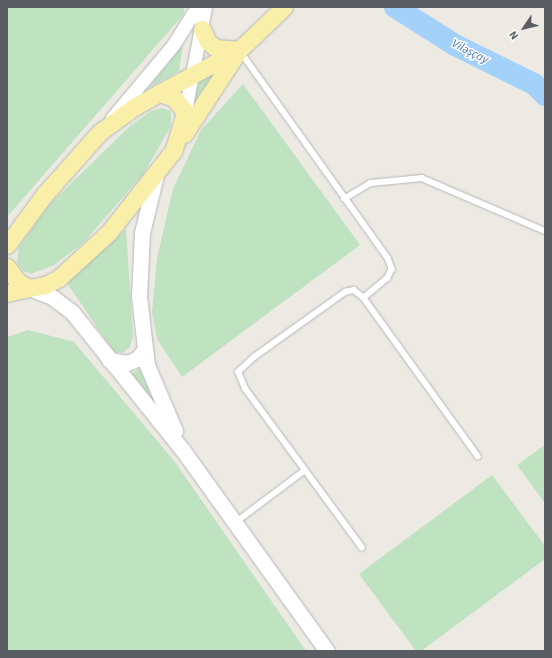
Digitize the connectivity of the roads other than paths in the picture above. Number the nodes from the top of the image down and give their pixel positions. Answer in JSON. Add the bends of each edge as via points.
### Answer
{"nodes":[{"id":1,"x":197,"y":7,"type":"edge"},
{"id":2,"x":205,"y":7,"type":"edge"},
{"id":3,"x":284,"y":7,"type":"edge"},
{"id":4,"x":202,"y":29,"type":"junction"},
{"id":5,"x":239,"y":50,"type":"junction"},
{"id":6,"x":190,"y":76,"type":"junction"},
{"id":7,"x":159,"y":93,"type":"junction"},
{"id":8,"x":184,"y":116,"type":"junction"},
{"id":9,"x":100,"y":132,"type":"junction"},
{"id":10,"x":173,"y":151,"type":"junction"},
{"id":11,"x":156,"y":175,"type":"junction"},
{"id":12,"x":344,"y":200,"type":"junction"},
{"id":13,"x":545,"y":231,"type":"edge"},
{"id":14,"x":7,"y":245,"type":"edge"},
{"id":15,"x":7,"y":267,"type":"edge"},
{"id":16,"x":29,"y":288,"type":"junction"},
{"id":17,"x":7,"y":293,"type":"edge"},
{"id":18,"x":364,"y":298,"type":"junction"},
{"id":19,"x":145,"y":348,"type":"junction"},
{"id":20,"x":109,"y":360,"type":"junction"},
{"id":21,"x":184,"y":452,"type":"junction"},
{"id":22,"x":478,"y":456,"type":"dead end"},
{"id":23,"x":304,"y":471,"type":"junction"},
{"id":24,"x":236,"y":522,"type":"junction"},
{"id":25,"x":362,"y":548,"type":"dead end"},
{"id":26,"x":327,"y":651,"type":"edge"}],
"edges":[{"from":1,"to":9,"type":"street","via":[[172,45]]},
{"from":2,"to":4,"type":"street"},
{"from":3,"to":5,"type":"main road"},
{"from":4,"to":5,"type":"main road","via":[[208,42],[216,48]]},
{"from":4,"to":6,"type":"street"},
{"from":5,"to":6,"type":"main road"},
{"from":5,"to":10,"type":"main road"},
{"from":5,"to":12,"type":"lane"},
{"from":6,"to":7,"type":"main road"},
{"from":6,"to":8,"type":"street"},
{"from":7,"to":8,"type":"main road","via":[[174,98],[183,109]]},
{"from":7,"to":9,"type":"main road","via":[[134,107]]},
{"from":8,"to":10,"type":"main road"},
{"from":9,"to":14,"type":"main road","via":[[44,195]]},
{"from":10,"to":11,"type":"main road"},
{"from":11,"to":16,"type":"main road","via":[[109,232],[78,263],[59,278]]},
{"from":11,"to":19,"type":"main road","via":[[142,233],[139,296]]},
{"from":12,"to":13,"type":"lane","via":[[371,183],[422,178]]},
{"from":12,"to":18,"type":"lane","via":[[388,258],[392,269],[388,278]]},
{"from":15,"to":16,"type":"main road","via":[[18,282]]},
{"from":16,"to":17,"type":"main road"},
{"from":16,"to":20,"type":"main road","via":[[52,296],[72,312]]},
{"from":18,"to":22,"type":"lane"},
{"from":18,"to":23,"type":"lane","via":[[354,290],[345,292],[254,357],[238,372],[245,389]]},
{"from":19,"to":20,"type":"main road","via":[[137,359],[127,364]]},
{"from":19,"to":21,"type":"main road","via":[[155,390]]},
{"from":20,"to":21,"type":"main road"},
{"from":21,"to":24,"type":"main road"},
{"from":23,"to":24,"type":"lane"},
{"from":23,"to":25,"type":"lane"},
{"from":24,"to":26,"type":"main road"}]}
